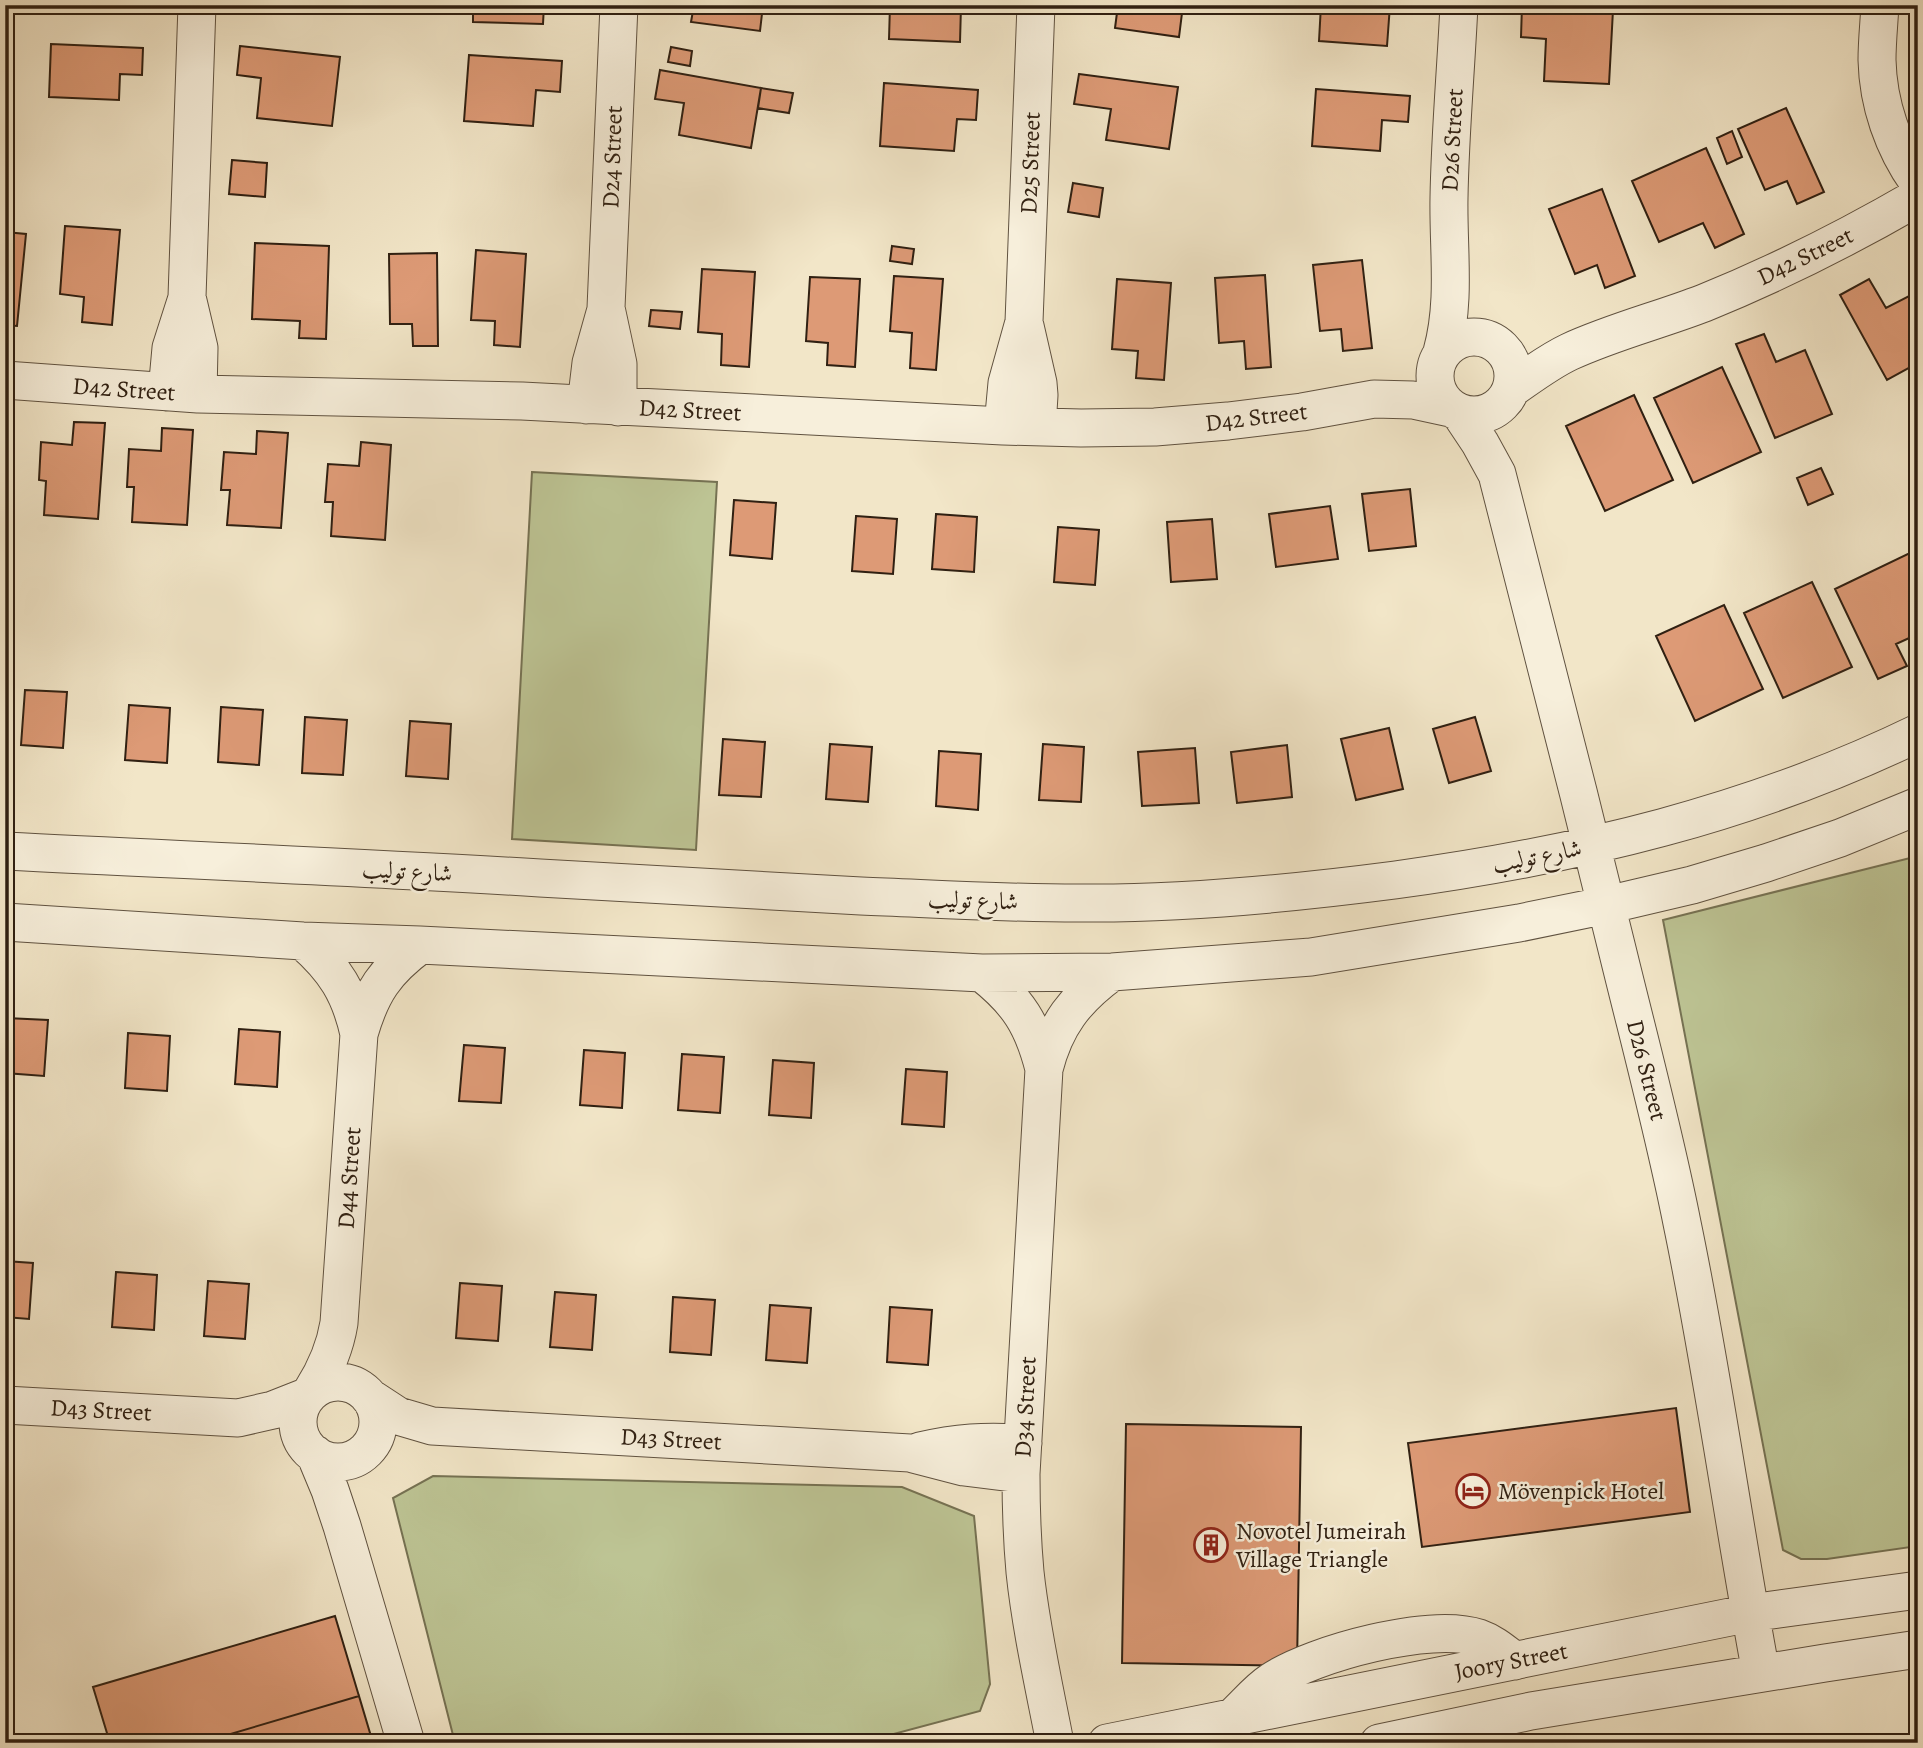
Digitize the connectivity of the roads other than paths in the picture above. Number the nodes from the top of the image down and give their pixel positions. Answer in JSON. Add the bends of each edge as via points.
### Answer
{"nodes":[{"id":1,"x":197,"y":5,"type":"edge"},
{"id":2,"x":619,"y":5,"type":"edge"},
{"id":3,"x":1036,"y":5,"type":"edge"},
{"id":4,"x":1459,"y":5,"type":"edge"},
{"id":5,"x":1880,"y":5,"type":"edge"},
{"id":6,"x":1918,"y":182,"type":"edge"},
{"id":7,"x":1918,"y":197,"type":"edge"},
{"id":8,"x":1451,"y":275,"type":"junction"},
{"id":9,"x":1494,"y":343,"type":"junction"},
{"id":10,"x":1571,"y":351,"type":"junction"},
{"id":11,"x":1440,"y":356,"type":"junction"},
{"id":12,"x":5,"y":380,"type":"edge"},
{"id":13,"x":183,"y":393,"type":"junction"},
{"id":14,"x":1506,"y":397,"type":"junction"},
{"id":15,"x":1374,"y":399,"type":"junction"},
{"id":16,"x":602,"y":406,"type":"junction"},
{"id":17,"x":1455,"y":411,"type":"junction"},
{"id":18,"x":1020,"y":427,"type":"junction"},
{"id":19,"x":1497,"y":474,"type":"junction"},
{"id":20,"x":1918,"y":733,"type":"edge"},
{"id":21,"x":1918,"y":806,"type":"edge"},
{"id":22,"x":1592,"y":845,"type":"junction"},
{"id":23,"x":5,"y":851,"type":"edge"},
{"id":24,"x":1607,"y":905,"type":"junction"},
{"id":25,"x":5,"y":922,"type":"edge"},
{"id":26,"x":303,"y":941,"type":"junction"},
{"id":27,"x":420,"y":945,"type":"junction"},
{"id":28,"x":982,"y":972,"type":"junction"},
{"id":29,"x":1112,"y":972,"type":"junction"},
{"id":30,"x":359,"y":1034,"type":"junction"},
{"id":31,"x":1044,"y":1069,"type":"junction"},
{"id":32,"x":339,"y":1323,"type":"junction"},
{"id":33,"x":365,"y":1393,"type":"junction"},
{"id":34,"x":309,"y":1394,"type":"junction"},
{"id":35,"x":5,"y":1405,"type":"edge"},
{"id":36,"x":238,"y":1418,"type":"junction"},
{"id":37,"x":432,"y":1426,"type":"junction"},
{"id":38,"x":311,"y":1451,"type":"junction"},
{"id":39,"x":364,"y":1451,"type":"junction"},
{"id":40,"x":1022,"y":1459,"type":"junction"},
{"id":41,"x":342,"y":1527,"type":"junction"},
{"id":42,"x":1918,"y":1590,"type":"edge"},
{"id":43,"x":1750,"y":1613,"type":"junction"},
{"id":44,"x":1918,"y":1649,"type":"edge"},
{"id":45,"x":1761,"y":1673,"type":"junction"},
{"id":46,"x":406,"y":1743,"type":"edge"},
{"id":47,"x":1055,"y":1743,"type":"edge"},
{"id":48,"x":1107,"y":1743,"type":"edge"},
{"id":49,"x":1379,"y":1743,"type":"edge"}],
"edges":[{"from":1,"to":13,"type":"street","via":[[187,297],[171,348]]},
{"from":2,"to":16,"type":"street","name":"D24 Street","via":[[606,309],[618,364]]},
{"from":3,"to":18,"type":"street","name":"D25 Street","via":[[1024,322],[1039,395]]},
{"from":4,"to":8,"type":"street","name":"D26 Street","via":[[1449,182]]},
{"from":5,"to":6,"type":"street","via":[[1877,61],[1885,116]]},
{"from":7,"to":10,"type":"street","name":"D42 Street","via":[[1758,279]]},
{"from":8,"to":9,"type":"street","name":"D26 Street","via":[[1468,309]]},
{"from":8,"to":11,"type":"street","name":"D26 Street","via":[[1450,314]]},
{"from":9,"to":10,"type":"street","name":"D42 Street","via":[[1534,352]]},
{"from":9,"to":11,"type":"street","via":[[1480,337],[1464,338]]},
{"from":9,"to":14,"type":"street","via":[[1506,353],[1513,370]]},
{"from":10,"to":14,"type":"street","name":"D42 Street","via":[[1540,368]]},
{"from":11,"to":15,"type":"street","name":"D42 Street"},
{"from":11,"to":17,"type":"street","via":[[1435,386]]},
{"from":12,"to":13,"type":"street","name":"D42 Street"},
{"from":13,"to":16,"type":"street","name":"D42 Street"},
{"from":14,"to":17,"type":"street","via":[[1486,414],[1469,416]]},
{"from":14,"to":19,"type":"street","name":"D26 Street"},
{"from":15,"to":17,"type":"street","name":"D42 Street","via":[[1412,400]]},
{"from":15,"to":18,"type":"street","name":"D42 Street","via":[[1302,412],[1155,427]]},
{"from":16,"to":18,"type":"street","name":"D42 Street"},
{"from":17,"to":19,"type":"street","name":"D26 Street"},
{"from":19,"to":22,"type":"street","name":"D26 Street"},
{"from":20,"to":22,"type":"street","name":"شارع توليب","via":[[1822,776],[1749,802]]},
{"from":21,"to":24,"type":"street","via":[[1766,863]]},
{"from":22,"to":23,"type":"street","name":"شارع توليب","via":[[1310,891],[1094,903],[686,888]]},
{"from":22,"to":24,"type":"street","name":"D26 Street"},
{"from":24,"to":29,"type":"street","via":[[1311,957]]},
{"from":24,"to":43,"type":"street","name":"D26 Street","via":[[1682,1223]]},
{"from":25,"to":26,"type":"street"},
{"from":26,"to":27,"type":"street"},
{"from":26,"to":30,"type":"street","name":"D44 Street","via":[[346,992]]},
{"from":27,"to":28,"type":"street"},
{"from":27,"to":30,"type":"street","name":"D44 Street","via":[[402,958],[374,992]]},
{"from":28,"to":29,"type":"street"},
{"from":28,"to":31,"type":"street","name":"D34 Street","via":[[1001,987],[1030,1024]]},
{"from":29,"to":31,"type":"street","name":"D34 Street","via":[[1067,1014],[1056,1031]]},
{"from":30,"to":32,"type":"street","name":"D44 Street"},
{"from":31,"to":40,"type":"street","name":"D34 Street"},
{"from":32,"to":33,"type":"street","name":"D44 Street"},
{"from":32,"to":34,"type":"street","name":"D44 Street","via":[[330,1359]]},
{"from":33,"to":34,"type":"street","via":[[336,1382]]},
{"from":33,"to":37,"type":"street","name":"D43 Street","via":[[398,1416]]},
{"from":33,"to":39,"type":"street","via":[[377,1416],[374,1437]]},
{"from":34,"to":36,"type":"street","name":"D43 Street","via":[[273,1410]]},
{"from":34,"to":38,"type":"street","via":[[298,1422]]},
{"from":35,"to":36,"type":"street","name":"D43 Street"},
{"from":36,"to":38,"type":"street","name":"D43 Street"},
{"from":37,"to":39,"type":"street","name":"D43 Street","via":[[400,1434]]},
{"from":37,"to":40,"type":"street","name":"D43 Street","via":[[910,1453],[974,1441]]},
{"from":38,"to":39,"type":"street","via":[[332,1461],[351,1459]]},
{"from":38,"to":41,"type":"street"},
{"from":39,"to":41,"type":"street","via":[[347,1490]]},
{"from":40,"to":47,"type":"street","name":"D34 Street","via":[[1025,1572]]},
{"from":41,"to":46,"type":"street"},
{"from":42,"to":43,"type":"street","name":"Joory Street"},
{"from":43,"to":45,"type":"street","name":"D26 Street"},
{"from":43,"to":48,"type":"street","name":"Joory Street"},
{"from":44,"to":45,"type":"street"},
{"from":45,"to":49,"type":"street","via":[[1531,1711]]}]}
